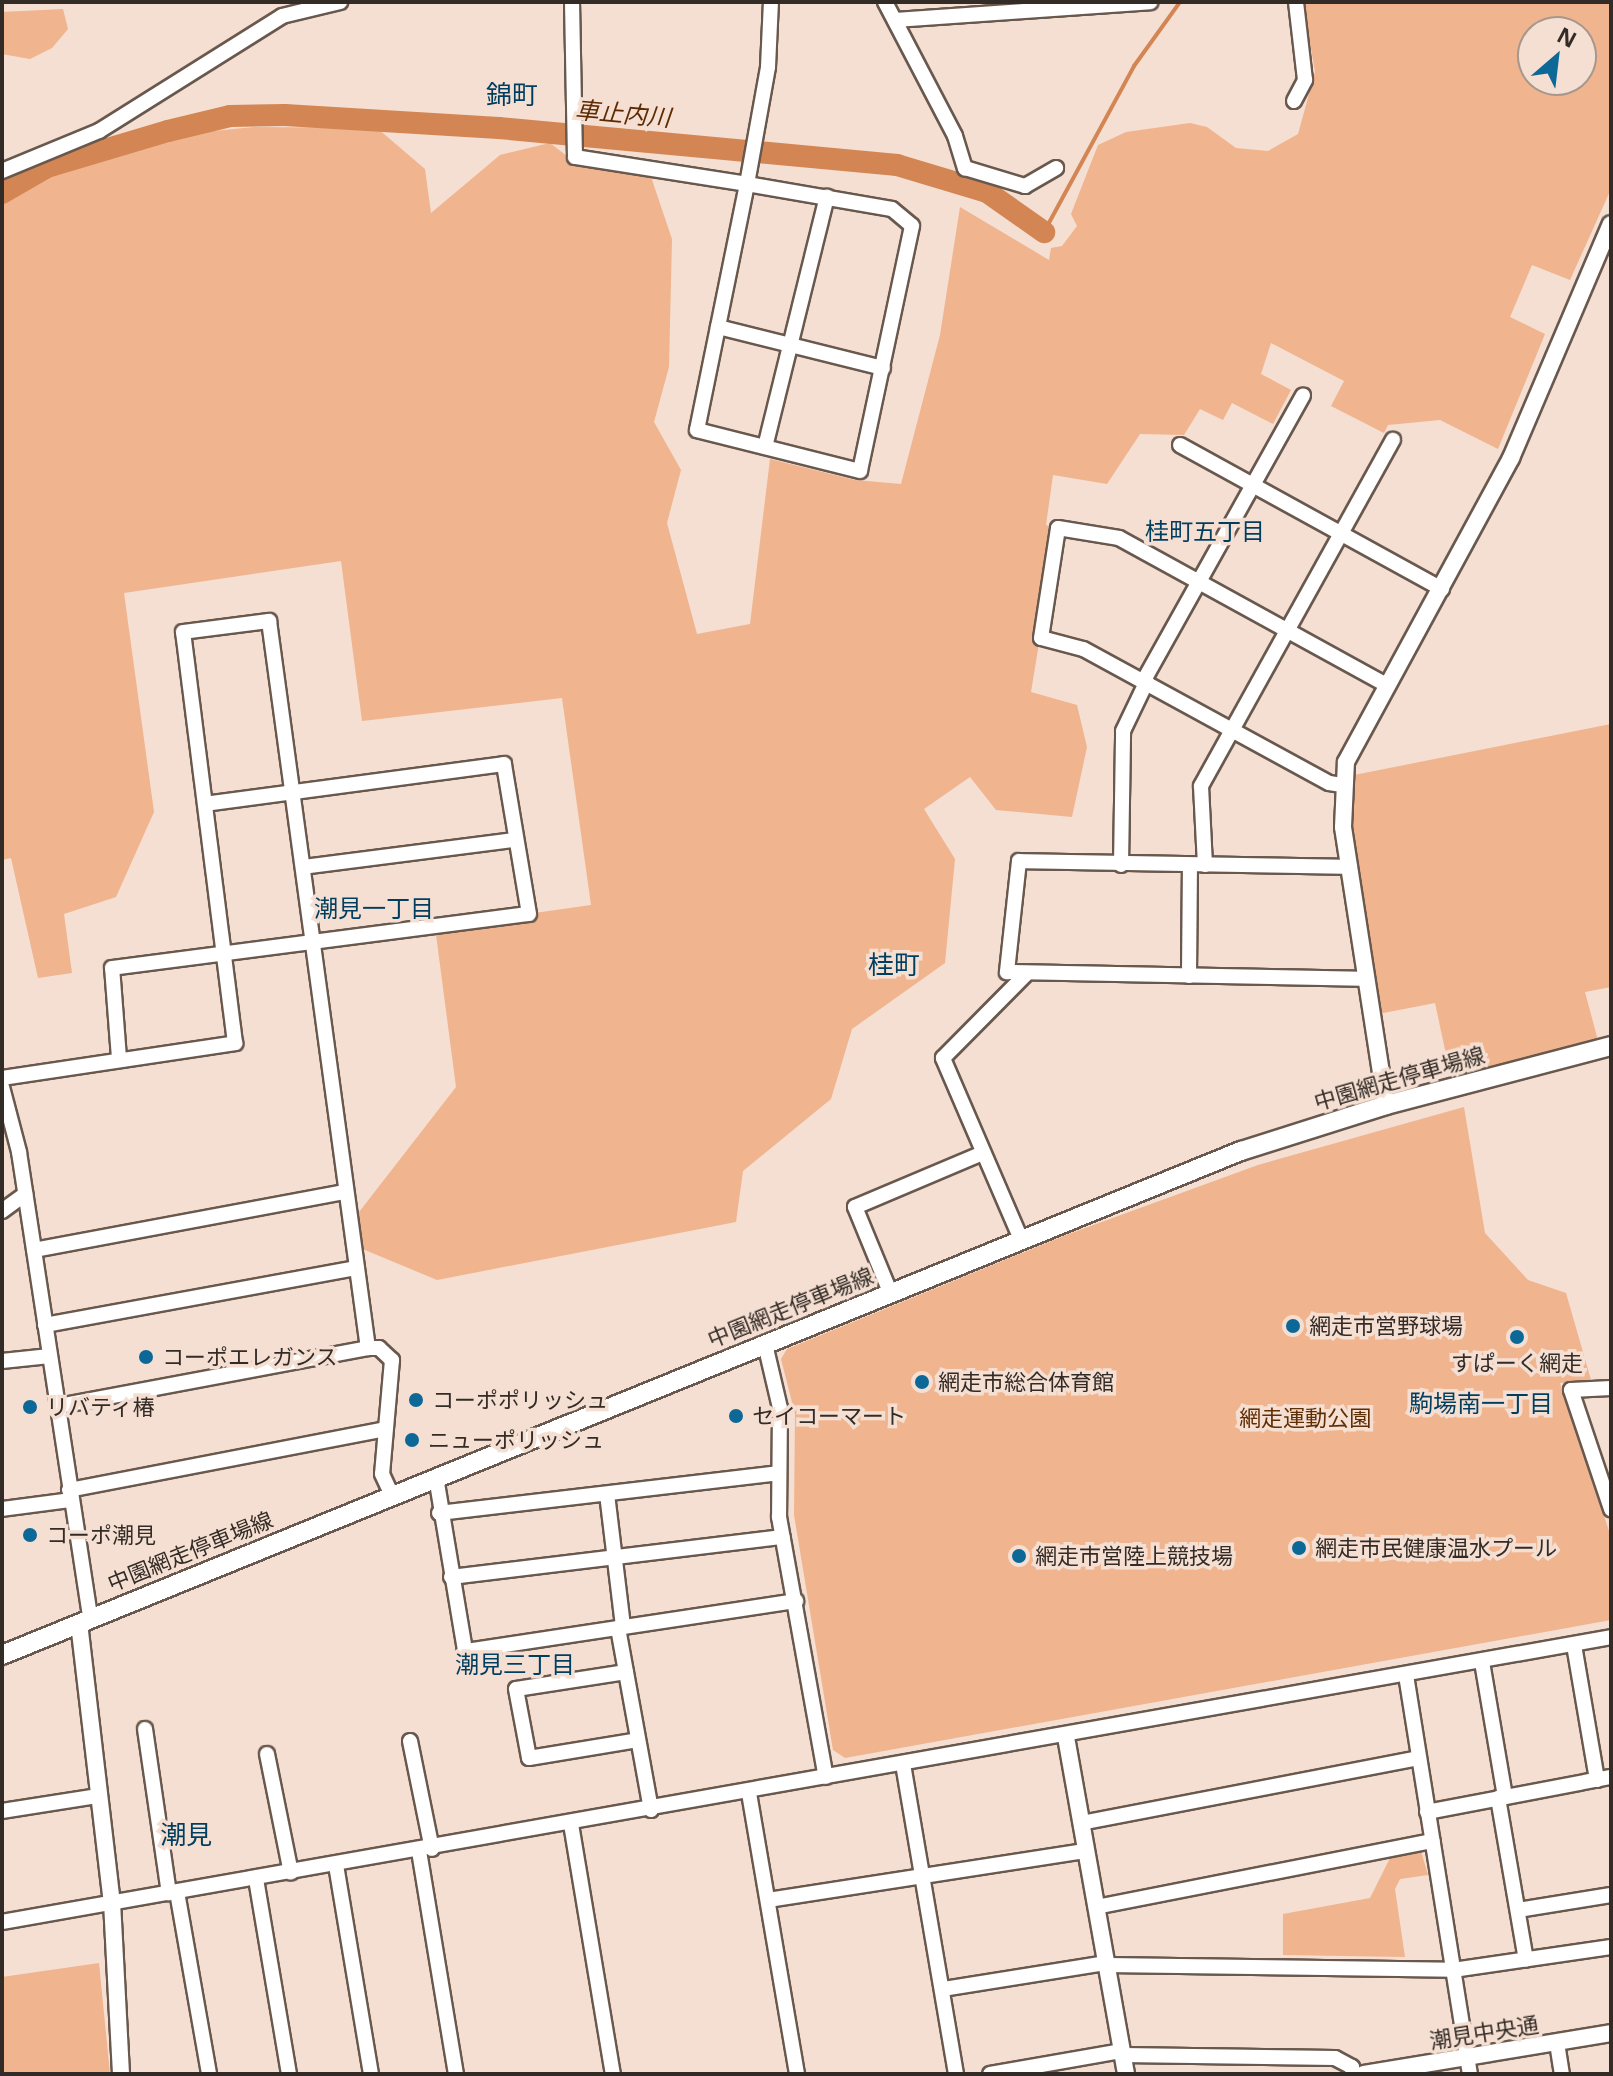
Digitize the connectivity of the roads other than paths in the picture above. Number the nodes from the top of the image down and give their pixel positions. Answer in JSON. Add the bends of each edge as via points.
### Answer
{"nodes":[{"id":1,"x":340,"y":2,"type":"edge"},
{"id":2,"x":572,"y":2,"type":"edge"},
{"id":3,"x":771,"y":2,"type":"edge"},
{"id":4,"x":885,"y":2,"type":"edge"},
{"id":5,"x":1150,"y":2,"type":"edge"},
{"id":6,"x":1296,"y":2,"type":"edge"},
{"id":7,"x":895,"y":20,"type":"junction"},
{"id":8,"x":1294,"y":101,"type":"dead end"},
{"id":9,"x":1056,"y":168,"type":"dead end"},
{"id":10,"x":2,"y":171,"type":"edge"},
{"id":11,"x":747,"y":184,"type":"junction"},
{"id":12,"x":827,"y":197,"type":"junction"},
{"id":13,"x":1611,"y":224,"type":"edge"},
{"id":14,"x":718,"y":327,"type":"junction"},
{"id":15,"x":791,"y":345,"type":"junction"},
{"id":16,"x":883,"y":368,"type":"junction"},
{"id":17,"x":1303,"y":395,"type":"dead end"},
{"id":18,"x":1393,"y":440,"type":"dead end"},
{"id":19,"x":1180,"y":445,"type":"dead end"},
{"id":20,"x":765,"y":447,"type":"junction"},
{"id":21,"x":1253,"y":485,"type":"junction"},
{"id":22,"x":1342,"y":534,"type":"junction"},
{"id":23,"x":1199,"y":581,"type":"junction"},
{"id":24,"x":1442,"y":589,"type":"junction"},
{"id":25,"x":1288,"y":631,"type":"junction"},
{"id":26,"x":1146,"y":680,"type":"junction"},
{"id":27,"x":1386,"y":685,"type":"junction"},
{"id":28,"x":1235,"y":730,"type":"junction"},
{"id":29,"x":1342,"y":785,"type":"junction"},
{"id":30,"x":293,"y":792,"type":"junction"},
{"id":31,"x":206,"y":804,"type":"junction"},
{"id":32,"x":515,"y":840,"type":"junction"},
{"id":33,"x":1121,"y":865,"type":"junction"},
{"id":34,"x":1197,"y":866,"type":"junction"},
{"id":35,"x":303,"y":867,"type":"junction"},
{"id":36,"x":1350,"y":867,"type":"junction"},
{"id":37,"x":313,"y":943,"type":"junction"},
{"id":38,"x":225,"y":954,"type":"junction"},
{"id":39,"x":1027,"y":973,"type":"junction"},
{"id":40,"x":1189,"y":976,"type":"junction"},
{"id":41,"x":1367,"y":979,"type":"junction"},
{"id":42,"x":1611,"y":1046,"type":"edge"},
{"id":43,"x":119,"y":1058,"type":"junction"},
{"id":44,"x":2,"y":1078,"type":"edge"},
{"id":45,"x":2,"y":1087,"type":"edge"},
{"id":46,"x":1386,"y":1105,"type":"junction"},
{"id":47,"x":983,"y":1153,"type":"junction"},
{"id":48,"x":344,"y":1192,"type":"junction"},
{"id":49,"x":25,"y":1194,"type":"junction"},
{"id":50,"x":2,"y":1211,"type":"edge"},
{"id":51,"x":1020,"y":1237,"type":"junction"},
{"id":52,"x":34,"y":1250,"type":"junction"},
{"id":53,"x":357,"y":1268,"type":"junction"},
{"id":54,"x":890,"y":1292,"type":"junction"},
{"id":55,"x":45,"y":1325,"type":"junction"},
{"id":56,"x":765,"y":1344,"type":"junction"},
{"id":57,"x":368,"y":1348,"type":"junction"},
{"id":58,"x":50,"y":1356,"type":"junction"},
{"id":59,"x":2,"y":1361,"type":"edge"},
{"id":60,"x":1611,"y":1388,"type":"edge"},
{"id":61,"x":59,"y":1406,"type":"junction"},
{"id":62,"x":385,"y":1429,"type":"junction"},
{"id":63,"x":778,"y":1473,"type":"junction"},
{"id":64,"x":436,"y":1477,"type":"junction"},
{"id":65,"x":607,"y":1494,"type":"junction"},
{"id":66,"x":70,"y":1495,"type":"junction"},
{"id":67,"x":392,"y":1495,"type":"junction"},
{"id":68,"x":2,"y":1509,"type":"edge"},
{"id":69,"x":1611,"y":1509,"type":"edge"},
{"id":70,"x":439,"y":1513,"type":"junction"},
{"id":71,"x":783,"y":1537,"type":"junction"},
{"id":72,"x":614,"y":1558,"type":"junction"},
{"id":73,"x":451,"y":1577,"type":"junction"},
{"id":74,"x":796,"y":1601,"type":"junction"},
{"id":75,"x":85,"y":1621,"type":"junction"},
{"id":76,"x":621,"y":1627,"type":"junction"},
{"id":77,"x":1611,"y":1637,"type":"edge"},
{"id":78,"x":1574,"y":1645,"type":"junction"},
{"id":79,"x":2,"y":1655,"type":"edge"},
{"id":80,"x":1482,"y":1662,"type":"junction"},
{"id":81,"x":626,"y":1672,"type":"junction"},
{"id":82,"x":1406,"y":1675,"type":"junction"},
{"id":83,"x":145,"y":1729,"type":"dead end"},
{"id":84,"x":1066,"y":1737,"type":"junction"},
{"id":85,"x":638,"y":1740,"type":"junction"},
{"id":86,"x":410,"y":1741,"type":"dead end"},
{"id":87,"x":267,"y":1754,"type":"dead end"},
{"id":88,"x":1417,"y":1758,"type":"junction"},
{"id":89,"x":903,"y":1764,"type":"junction"},
{"id":90,"x":826,"y":1777,"type":"junction"},
{"id":91,"x":1604,"y":1779,"type":"edge"},
{"id":92,"x":749,"y":1793,"type":"junction"},
{"id":93,"x":98,"y":1796,"type":"junction"},
{"id":94,"x":1502,"y":1798,"type":"junction"},
{"id":95,"x":651,"y":1810,"type":"junction"},
{"id":96,"x":2,"y":1811,"type":"edge"},
{"id":97,"x":1427,"y":1812,"type":"junction"},
{"id":98,"x":1081,"y":1823,"type":"junction"},
{"id":99,"x":571,"y":1824,"type":"junction"},
{"id":100,"x":1433,"y":1841,"type":"junction"},
{"id":101,"x":425,"y":1850,"type":"junction"},
{"id":102,"x":1086,"y":1851,"type":"junction"},
{"id":103,"x":336,"y":1865,"type":"junction"},
{"id":104,"x":291,"y":1873,"type":"junction"},
{"id":105,"x":923,"y":1875,"type":"junction"},
{"id":106,"x":256,"y":1879,"type":"junction"},
{"id":107,"x":173,"y":1893,"type":"junction"},
{"id":108,"x":1611,"y":1895,"type":"edge"},
{"id":109,"x":768,"y":1900,"type":"junction"},
{"id":110,"x":112,"y":1902,"type":"junction"},
{"id":111,"x":1096,"y":1907,"type":"junction"},
{"id":112,"x":1518,"y":1910,"type":"junction"},
{"id":113,"x":2,"y":1922,"type":"edge"},
{"id":114,"x":1611,"y":1947,"type":"edge"},
{"id":115,"x":1526,"y":1960,"type":"junction"},
{"id":116,"x":1106,"y":1964,"type":"junction"},
{"id":117,"x":1453,"y":1970,"type":"junction"},
{"id":118,"x":943,"y":1989,"type":"junction"},
{"id":119,"x":1611,"y":2033,"type":"edge"},
{"id":120,"x":1557,"y":2043,"type":"junction"},
{"id":121,"x":1122,"y":2053,"type":"junction"},
{"id":122,"x":1469,"y":2066,"type":"edge"},
{"id":123,"x":121,"y":2074,"type":"edge"},
{"id":124,"x":209,"y":2074,"type":"edge"},
{"id":125,"x":289,"y":2074,"type":"edge"},
{"id":126,"x":371,"y":2074,"type":"edge"},
{"id":127,"x":456,"y":2074,"type":"edge"},
{"id":128,"x":613,"y":2074,"type":"edge"},
{"id":129,"x":797,"y":2074,"type":"edge"},
{"id":130,"x":956,"y":2074,"type":"edge"},
{"id":131,"x":990,"y":2074,"type":"edge"},
{"id":132,"x":1126,"y":2074,"type":"edge"},
{"id":133,"x":1353,"y":2074,"type":"edge"},
{"id":134,"x":1364,"y":2074,"type":"edge"},
{"id":135,"x":1562,"y":2074,"type":"edge"}],
"edges":[{"from":1,"to":10,"type":"street","via":[[282,16],[99,131]]},
{"from":2,"to":11,"type":"street","via":[[575,157]]},
{"from":3,"to":11,"type":"street","via":[[768,67]]},
{"from":4,"to":7,"type":"street"},
{"from":5,"to":7,"type":"street"},
{"from":6,"to":8,"type":"street","via":[[1305,80]]},
{"from":7,"to":9,"type":"street","via":[[955,136],[965,168],[1025,186]]},
{"from":11,"to":12,"type":"street"},
{"from":11,"to":14,"type":"street"},
{"from":12,"to":15,"type":"street"},
{"from":12,"to":16,"type":"street","via":[[899,211],[912,226]]},
{"from":13,"to":24,"type":"street","via":[[1524,432]]},
{"from":14,"to":15,"type":"street"},
{"from":14,"to":20,"type":"street","via":[[697,430]]},
{"from":15,"to":16,"type":"street"},
{"from":15,"to":20,"type":"street"},
{"from":16,"to":20,"type":"street","via":[[860,471]]},
{"from":17,"to":21,"type":"street"},
{"from":18,"to":22,"type":"street"},
{"from":19,"to":21,"type":"street"},
{"from":21,"to":22,"type":"street"},
{"from":21,"to":23,"type":"street"},
{"from":22,"to":24,"type":"street"},
{"from":22,"to":25,"type":"street"},
{"from":23,"to":25,"type":"street"},
{"from":23,"to":26,"type":"street"},
{"from":23,"to":26,"type":"street","via":[[1119,538],[1058,528],[1041,638],[1083,649]]},
{"from":24,"to":27,"type":"street"},
{"from":25,"to":27,"type":"street"},
{"from":25,"to":28,"type":"street"},
{"from":26,"to":28,"type":"street"},
{"from":26,"to":33,"type":"street","via":[[1123,731]]},
{"from":27,"to":29,"type":"street","via":[[1346,762]]},
{"from":28,"to":29,"type":"street"},
{"from":28,"to":34,"type":"street","via":[[1201,786]]},
{"from":29,"to":36,"type":"street"},
{"from":30,"to":31,"type":"street"},
{"from":30,"to":31,"type":"street","via":[[269,621],[183,632]]},
{"from":30,"to":32,"type":"street","via":[[504,764]]},
{"from":30,"to":35,"type":"street"},
{"from":31,"to":38,"type":"street"},
{"from":32,"to":35,"type":"street"},
{"from":32,"to":37,"type":"street","via":[[529,914]]},
{"from":33,"to":34,"type":"street"},
{"from":33,"to":39,"type":"street","via":[[1019,861],[1007,972]]},
{"from":34,"to":36,"type":"street"},
{"from":34,"to":40,"type":"street"},
{"from":35,"to":37,"type":"street"},
{"from":36,"to":41,"type":"street"},
{"from":37,"to":38,"type":"street"},
{"from":37,"to":48,"type":"street"},
{"from":38,"to":43,"type":"street","via":[[112,968]]},
{"from":38,"to":43,"type":"street","via":[[235,1043]]},
{"from":39,"to":40,"type":"street"},
{"from":39,"to":47,"type":"street","via":[[943,1058]]},
{"from":40,"to":41,"type":"street"},
{"from":41,"to":46,"type":"street"},
{"from":42,"to":46,"type":"main road","name":"中園網走停車場線"},
{"from":43,"to":44,"type":"street"},
{"from":45,"to":49,"type":"street"},
{"from":46,"to":51,"type":"main road","name":"中園網走停車場線","via":[[1241,1151]]},
{"from":47,"to":51,"type":"street"},
{"from":47,"to":54,"type":"street","via":[[855,1207]]},
{"from":48,"to":52,"type":"street"},
{"from":48,"to":53,"type":"street"},
{"from":49,"to":50,"type":"street"},
{"from":49,"to":52,"type":"street"},
{"from":51,"to":54,"type":"main road","name":"中園網走停車場線"},
{"from":52,"to":55,"type":"street"},
{"from":53,"to":55,"type":"street"},
{"from":53,"to":57,"type":"street"},
{"from":54,"to":56,"type":"main road","name":"中園網走停車場線"},
{"from":55,"to":58,"type":"street"},
{"from":56,"to":63,"type":"street","via":[[780,1408]]},
{"from":56,"to":64,"type":"main road","name":"中園網走停車場線"},
{"from":57,"to":61,"type":"street"},
{"from":57,"to":62,"type":"street","via":[[379,1348],[392,1360]]},
{"from":58,"to":59,"type":"street"},
{"from":58,"to":61,"type":"street"},
{"from":60,"to":69,"type":"street","via":[[1571,1390]]},
{"from":61,"to":66,"type":"street"},
{"from":62,"to":66,"type":"street"},
{"from":62,"to":67,"type":"street","via":[[382,1474]]},
{"from":63,"to":65,"type":"street"},
{"from":63,"to":71,"type":"street"},
{"from":64,"to":67,"type":"main road","name":"中園網走停車場線"},
{"from":64,"to":70,"type":"street"},
{"from":65,"to":70,"type":"street"},
{"from":65,"to":72,"type":"street"},
{"from":66,"to":68,"type":"street"},
{"from":66,"to":75,"type":"street"},
{"from":67,"to":75,"type":"main road","name":"中園網走停車場線"},
{"from":70,"to":73,"type":"street"},
{"from":71,"to":72,"type":"street"},
{"from":71,"to":74,"type":"street"},
{"from":72,"to":73,"type":"street"},
{"from":72,"to":76,"type":"street"},
{"from":73,"to":76,"type":"street","via":[[465,1651]]},
{"from":74,"to":76,"type":"street"},
{"from":74,"to":90,"type":"street"},
{"from":75,"to":79,"type":"main road","name":"中園網走停車場線"},
{"from":75,"to":93,"type":"street"},
{"from":76,"to":81,"type":"street"},
{"from":77,"to":78,"type":"street"},
{"from":78,"to":80,"type":"street"},
{"from":78,"to":91,"type":"street"},
{"from":80,"to":82,"type":"street"},
{"from":80,"to":94,"type":"street"},
{"from":81,"to":85,"type":"street"},
{"from":81,"to":85,"type":"street","via":[[516,1689],[529,1758]]},
{"from":82,"to":84,"type":"street"},
{"from":82,"to":88,"type":"street"},
{"from":83,"to":107,"type":"street"},
{"from":84,"to":89,"type":"street"},
{"from":84,"to":98,"type":"street"},
{"from":85,"to":95,"type":"street"},
{"from":86,"to":101,"type":"street"},
{"from":87,"to":104,"type":"street"},
{"from":88,"to":97,"type":"street"},
{"from":88,"to":98,"type":"street"},
{"from":89,"to":90,"type":"street"},
{"from":89,"to":105,"type":"street"},
{"from":90,"to":92,"type":"street"},
{"from":91,"to":94,"type":"street"},
{"from":92,"to":95,"type":"street"},
{"from":92,"to":109,"type":"street"},
{"from":93,"to":96,"type":"street"},
{"from":93,"to":110,"type":"street"},
{"from":94,"to":97,"type":"street"},
{"from":94,"to":112,"type":"street"},
{"from":95,"to":99,"type":"street"},
{"from":97,"to":100,"type":"street"},
{"from":98,"to":102,"type":"street"},
{"from":99,"to":101,"type":"street"},
{"from":99,"to":128,"type":"street"},
{"from":100,"to":111,"type":"street"},
{"from":100,"to":117,"type":"street"},
{"from":101,"to":103,"type":"street"},
{"from":101,"to":127,"type":"street"},
{"from":102,"to":105,"type":"street"},
{"from":102,"to":111,"type":"street"},
{"from":103,"to":104,"type":"street"},
{"from":103,"to":126,"type":"street"},
{"from":104,"to":106,"type":"street"},
{"from":105,"to":109,"type":"street"},
{"from":105,"to":118,"type":"street"},
{"from":106,"to":107,"type":"street"},
{"from":106,"to":125,"type":"street"},
{"from":107,"to":110,"type":"street"},
{"from":107,"to":124,"type":"street"},
{"from":108,"to":112,"type":"street"},
{"from":109,"to":129,"type":"street"},
{"from":110,"to":113,"type":"street"},
{"from":110,"to":123,"type":"street"},
{"from":111,"to":116,"type":"street"},
{"from":112,"to":115,"type":"street"},
{"from":114,"to":115,"type":"street"},
{"from":115,"to":117,"type":"street"},
{"from":116,"to":117,"type":"street"},
{"from":116,"to":118,"type":"street"},
{"from":116,"to":121,"type":"street"},
{"from":117,"to":122,"type":"street"},
{"from":118,"to":130,"type":"street"},
{"from":119,"to":120,"type":"street","name":"潮見中央通"},
{"from":120,"to":122,"type":"street","name":"潮見中央通"},
{"from":120,"to":135,"type":"street"},
{"from":121,"to":131,"type":"street"},
{"from":121,"to":132,"type":"street"},
{"from":121,"to":133,"type":"street","via":[[1335,2058],[1352,2067]]},
{"from":122,"to":134,"type":"street","name":"潮見中央通"}]}
